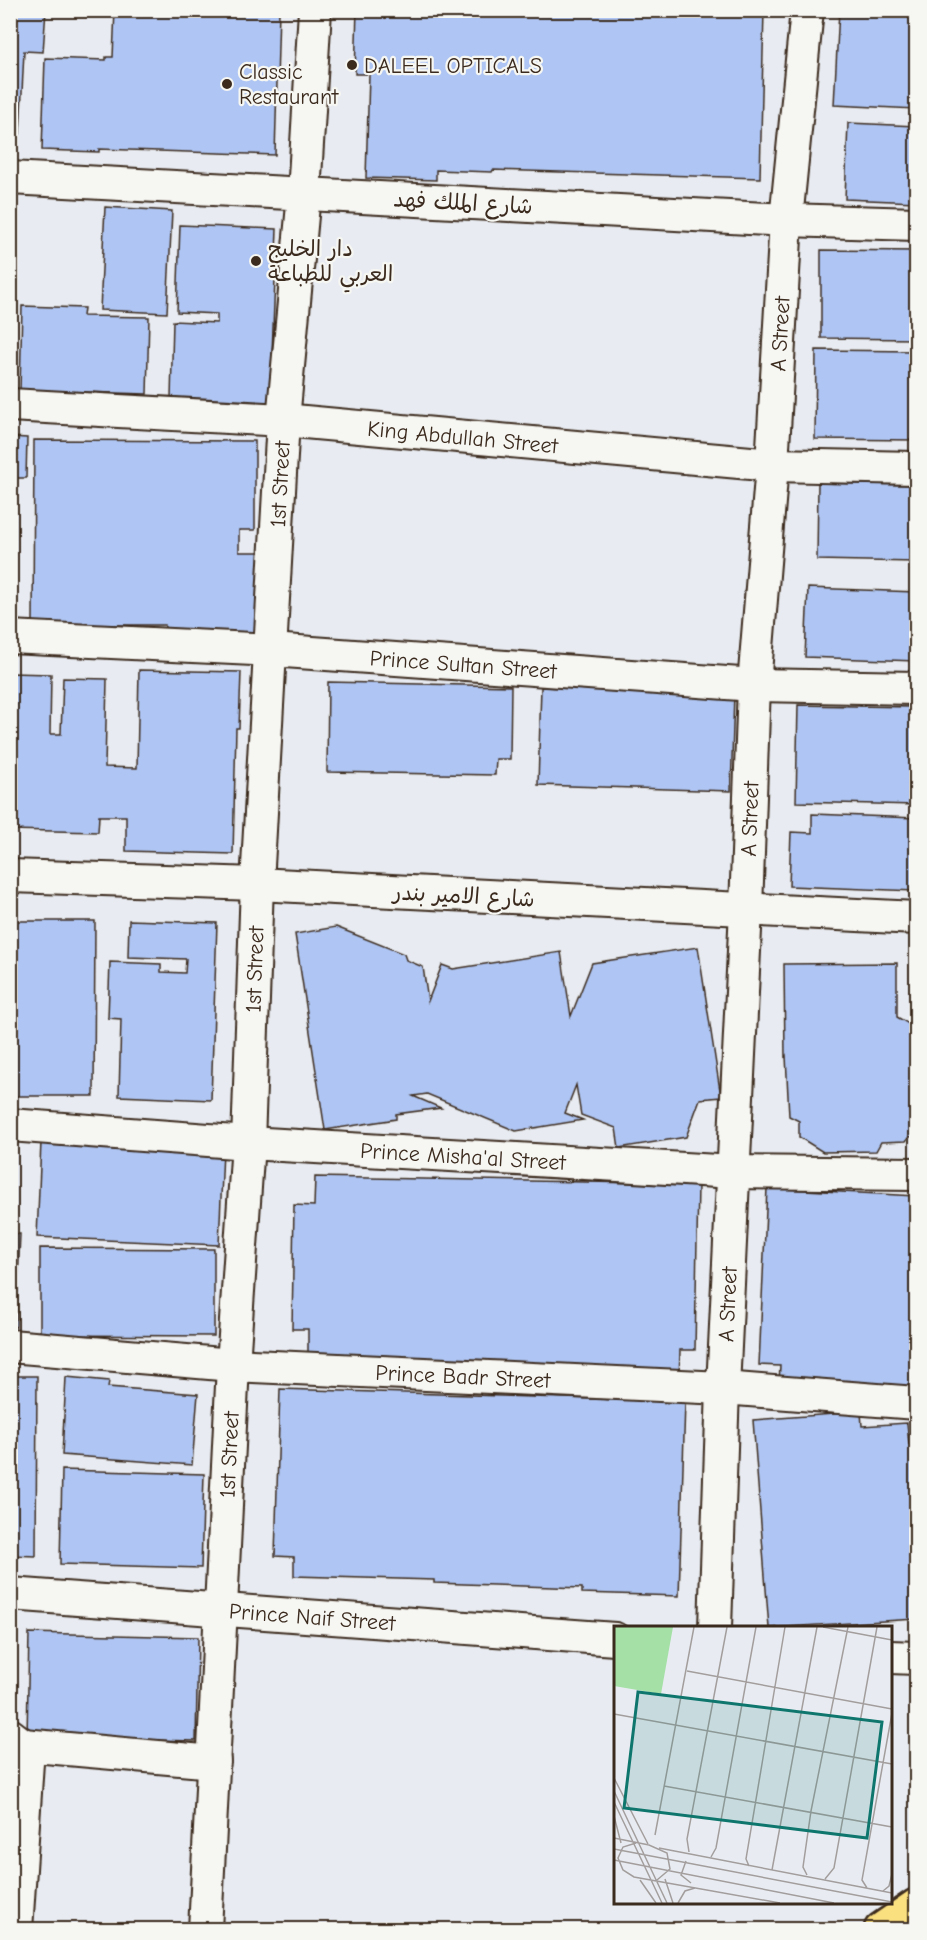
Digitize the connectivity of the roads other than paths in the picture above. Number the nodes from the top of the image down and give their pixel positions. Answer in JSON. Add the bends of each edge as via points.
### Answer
{"nodes":[{"id":1,"x":315,"y":10,"type":"edge"},
{"id":2,"x":807,"y":10,"type":"edge"},
{"id":3,"x":10,"y":178,"type":"edge"},
{"id":4,"x":304,"y":194,"type":"junction"},
{"id":5,"x":786,"y":220,"type":"junction"},
{"id":6,"x":916,"y":224,"type":"edge"},
{"id":7,"x":10,"y":405,"type":"edge"},
{"id":8,"x":283,"y":420,"type":"junction"},
{"id":9,"x":772,"y":465,"type":"junction"},
{"id":10,"x":916,"y":468,"type":"edge"},
{"id":11,"x":10,"y":637,"type":"edge"},
{"id":12,"x":271,"y":650,"type":"junction"},
{"id":13,"x":754,"y":685,"type":"junction"},
{"id":14,"x":916,"y":688,"type":"edge"},
{"id":15,"x":10,"y":876,"type":"edge"},
{"id":16,"x":257,"y":884,"type":"junction"},
{"id":17,"x":746,"y":909,"type":"junction"},
{"id":18,"x":916,"y":918,"type":"edge"},
{"id":19,"x":10,"y":1125,"type":"edge"},
{"id":20,"x":248,"y":1143,"type":"junction"},
{"id":21,"x":734,"y":1172,"type":"junction"},
{"id":22,"x":916,"y":1174,"type":"edge"},
{"id":23,"x":10,"y":1346,"type":"edge"},
{"id":24,"x":233,"y":1365,"type":"junction"},
{"id":25,"x":723,"y":1388,"type":"junction"},
{"id":26,"x":916,"y":1403,"type":"edge"},
{"id":27,"x":10,"y":1594,"type":"edge"},
{"id":28,"x":222,"y":1609,"type":"junction"},
{"id":29,"x":715,"y":1626,"type":"edge"},
{"id":30,"x":614,"y":1639,"type":"edge"},
{"id":31,"x":891,"y":1657,"type":"edge"},
{"id":32,"x":916,"y":1658,"type":"edge"},
{"id":33,"x":17,"y":1740,"type":"edge"},
{"id":34,"x":214,"y":1762,"type":"junction"},
{"id":35,"x":916,"y":1906,"type":"edge"},
{"id":36,"x":16,"y":1929,"type":"edge"},
{"id":37,"x":205,"y":1929,"type":"edge"},
{"id":38,"x":880,"y":1929,"type":"edge"}],
"edges":[{"from":1,"to":4,"type":"street","name":"1st Street"},
{"from":2,"to":5,"type":"street","name":"A Street"},
{"from":3,"to":4,"type":"street","name":"شارع الملك فهد"},
{"from":4,"to":5,"type":"street","name":"شارع الملك فهد"},
{"from":4,"to":8,"type":"street","name":"1st Street"},
{"from":5,"to":6,"type":"street","name":"شارع الملك فهد"},
{"from":5,"to":9,"type":"street","name":"A Street"},
{"from":7,"to":8,"type":"street","name":"King Abdullah Street"},
{"from":8,"to":9,"type":"street","name":"King Abdullah Street"},
{"from":8,"to":12,"type":"street","name":"1st Street"},
{"from":9,"to":10,"type":"street","name":"King Abdullah Street"},
{"from":9,"to":13,"type":"street","name":"A Street"},
{"from":11,"to":12,"type":"street","name":"Prince Sultan Street"},
{"from":12,"to":13,"type":"street","name":"Prince Sultan Street"},
{"from":12,"to":16,"type":"street","name":"1st Street"},
{"from":13,"to":14,"type":"street","name":"Prince Sultan Street"},
{"from":13,"to":17,"type":"street","name":"A Street"},
{"from":15,"to":16,"type":"street","name":"شارع الامير بندر"},
{"from":16,"to":17,"type":"street","name":"شارع الامير بندر"},
{"from":16,"to":20,"type":"street","name":"1st Street"},
{"from":17,"to":18,"type":"street","name":"شارع الامير بندر"},
{"from":17,"to":21,"type":"street","name":"A Street"},
{"from":19,"to":20,"type":"street","name":"Prince Misha'al Street"},
{"from":20,"to":21,"type":"street","name":"Prince Misha'al Street"},
{"from":20,"to":24,"type":"street","name":"1st Street"},
{"from":21,"to":22,"type":"street","name":"Prince Misha'al Street"},
{"from":21,"to":25,"type":"street","name":"A Street"},
{"from":23,"to":24,"type":"street","name":"Prince Badr Street"},
{"from":24,"to":25,"type":"street","name":"Prince Badr Street"},
{"from":24,"to":28,"type":"street","name":"1st Street"},
{"from":25,"to":26,"type":"street","name":"Prince Badr Street"},
{"from":25,"to":29,"type":"street","name":"A Street"},
{"from":27,"to":28,"type":"street","name":"Prince Naif Street"},
{"from":28,"to":30,"type":"street","name":"Prince Naif Street"},
{"from":28,"to":34,"type":"street","name":"1st Street"},
{"from":31,"to":32,"type":"street"},
{"from":33,"to":34,"type":"street"},
{"from":33,"to":36,"type":"street","via":[[27,1762]]},
{"from":34,"to":37,"type":"street","name":"1st Street"},
{"from":35,"to":38,"type":"main road"}]}
